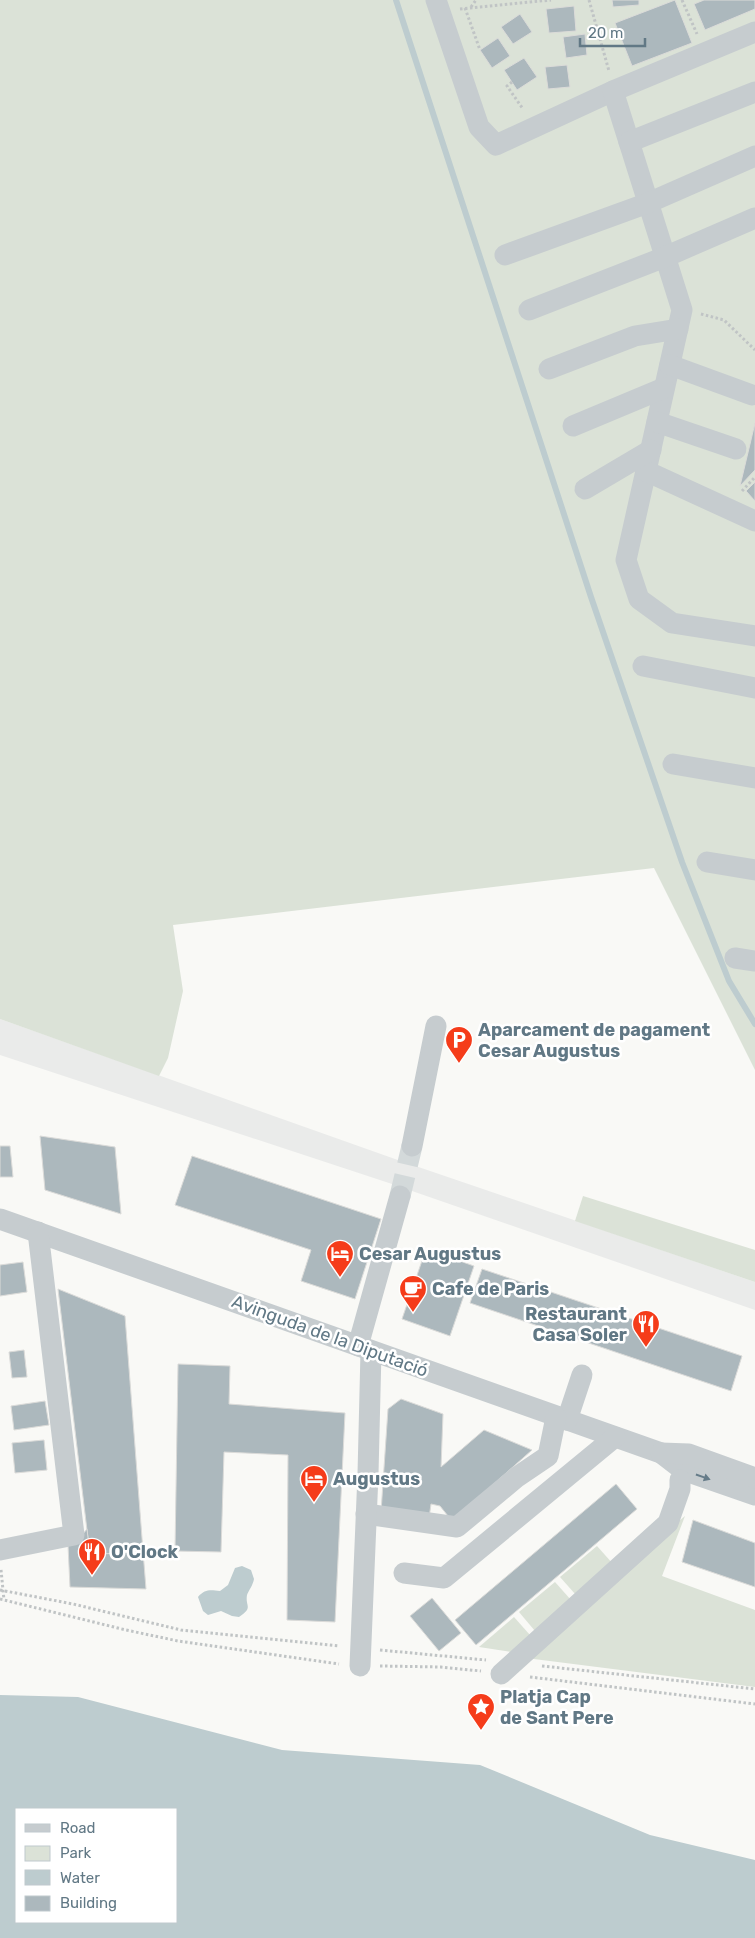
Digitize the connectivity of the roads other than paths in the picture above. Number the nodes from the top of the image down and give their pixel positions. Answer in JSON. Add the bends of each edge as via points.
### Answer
{"nodes":[{"id":1,"x":438,"y":5,"type":"edge"},
{"id":2,"x":755,"y":32,"type":"edge"},
{"id":3,"x":613,"y":92,"type":"junction"},
{"id":4,"x":755,"y":92,"type":"edge"},
{"id":5,"x":629,"y":142,"type":"junction"},
{"id":6,"x":755,"y":156,"type":"edge"},
{"id":7,"x":648,"y":203,"type":"junction"},
{"id":8,"x":755,"y":218,"type":"edge"},
{"id":9,"x":504,"y":255,"type":"dead end"},
{"id":10,"x":665,"y":257,"type":"junction"},
{"id":11,"x":529,"y":310,"type":"dead end"},
{"id":12,"x":680,"y":320,"type":"junction"},
{"id":13,"x":670,"y":364,"type":"junction"},
{"id":14,"x":549,"y":369,"type":"dead end"},
{"id":15,"x":664,"y":388,"type":"junction"},
{"id":16,"x":752,"y":395,"type":"dead end"},
{"id":17,"x":657,"y":422,"type":"junction"},
{"id":18,"x":573,"y":426,"type":"dead end"},
{"id":19,"x":736,"y":449,"type":"dead end"},
{"id":20,"x":651,"y":450,"type":"junction"},
{"id":21,"x":646,"y":471,"type":"junction"},
{"id":22,"x":585,"y":489,"type":"dead end"},
{"id":23,"x":755,"y":521,"type":"edge"},
{"id":24,"x":755,"y":636,"type":"edge"},
{"id":25,"x":643,"y":666,"type":"dead end"},
{"id":26,"x":755,"y":688,"type":"edge"},
{"id":27,"x":673,"y":764,"type":"dead end"},
{"id":28,"x":755,"y":778,"type":"edge"},
{"id":29,"x":707,"y":862,"type":"dead end"},
{"id":30,"x":755,"y":870,"type":"edge"},
{"id":31,"x":436,"y":1026,"type":"dead end"},
{"id":32,"x":412,"y":1146,"type":"tunnel mouth"},
{"id":33,"x":400,"y":1196,"type":"tunnel mouth"},
{"id":34,"x":0,"y":1219,"type":"edge"},
{"id":35,"x":38,"y":1232,"type":"junction"},
{"id":36,"x":364,"y":1348,"type":"junction"},
{"id":37,"x":582,"y":1375,"type":"dead end"},
{"id":38,"x":562,"y":1418,"type":"junction"},
{"id":39,"x":615,"y":1437,"type":"junction"},
{"id":40,"x":660,"y":1454,"type":"junction"},
{"id":41,"x":755,"y":1478,"type":"edge"},
{"id":42,"x":680,"y":1480,"type":"dead end"},
{"id":43,"x":755,"y":1495,"type":"edge"},
{"id":44,"x":366,"y":1514,"type":"junction"},
{"id":45,"x":0,"y":1550,"type":"edge"},
{"id":46,"x":404,"y":1573,"type":"dead end"},
{"id":47,"x":360,"y":1666,"type":"dead end"},
{"id":48,"x":501,"y":1674,"type":"dead end"}],
"edges":[{"from":1,"to":3,"type":"street","via":[[479,127],[496,145]]},
{"from":2,"to":3,"type":"street"},
{"from":3,"to":5,"type":"street"},
{"from":4,"to":5,"type":"street"},
{"from":5,"to":7,"type":"street"},
{"from":6,"to":7,"type":"street"},
{"from":7,"to":9,"type":"street"},
{"from":7,"to":10,"type":"street"},
{"from":8,"to":10,"type":"street"},
{"from":10,"to":11,"type":"street"},
{"from":10,"to":12,"type":"street"},
{"from":12,"to":13,"type":"street"},
{"from":12,"to":14,"type":"street"},
{"from":13,"to":15,"type":"street"},
{"from":13,"to":16,"type":"street"},
{"from":15,"to":17,"type":"street"},
{"from":15,"to":18,"type":"street"},
{"from":17,"to":19,"type":"street"},
{"from":17,"to":20,"type":"street"},
{"from":20,"to":21,"type":"street"},
{"from":20,"to":22,"type":"street"},
{"from":21,"to":23,"type":"street"},
{"from":21,"to":24,"type":"street","via":[[626,560],[639,599],[672,623]]},
{"from":25,"to":26,"type":"street"},
{"from":27,"to":28,"type":"street"},
{"from":29,"to":30,"type":"street"},
{"from":31,"to":32,"type":"street"},
{"from":33,"to":36,"type":"street"},
{"from":34,"to":35,"type":"street","name":"Avinguda de la Diputació"},
{"from":35,"to":36,"type":"street","name":"Avinguda de la Diputació"},
{"from":35,"to":45,"type":"street","via":[[74,1535]]},
{"from":36,"to":38,"type":"street","name":"Avinguda de la Diputació"},
{"from":36,"to":44,"type":"street"},
{"from":37,"to":38,"type":"street"},
{"from":38,"to":39,"type":"street","name":"Avinguda de la Diputació"},
{"from":38,"to":44,"type":"street","via":[[548,1456],[456,1527]]},
{"from":39,"to":40,"type":"street","name":"Avinguda de la Diputació"},
{"from":39,"to":46,"type":"street","via":[[444,1578]]},
{"from":40,"to":41,"type":"street","via":[[689,1454]]},
{"from":40,"to":43,"type":"street","one_way":true,"via":[[683,1470]]},
{"from":42,"to":48,"type":"street","via":[[680,1490],[668,1522]]},
{"from":44,"to":47,"type":"street"}]}
